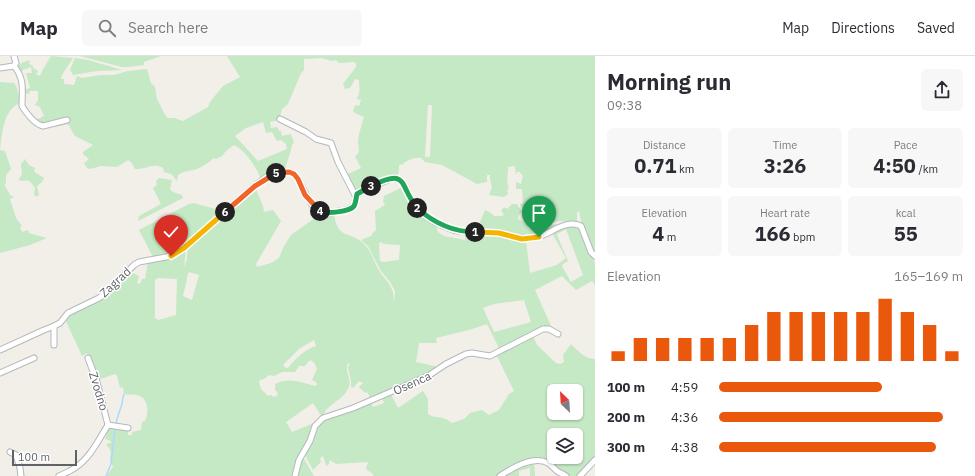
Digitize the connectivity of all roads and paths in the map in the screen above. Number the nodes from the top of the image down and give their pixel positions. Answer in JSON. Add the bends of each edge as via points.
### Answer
{"nodes":[{"id":1,"x":14,"y":56,"type":"edge"},
{"id":2,"x":14,"y":66,"type":"junction"},
{"id":3,"x":0,"y":68,"type":"edge"},
{"id":4,"x":280,"y":119,"type":"dead end"},
{"id":5,"x":67,"y":120,"type":"dead end"},
{"id":6,"x":356,"y":197,"type":"junction"},
{"id":7,"x":595,"y":256,"type":"edge"},
{"id":8,"x":54,"y":326,"type":"junction"},
{"id":9,"x":558,"y":334,"type":"dead end"},
{"id":10,"x":54,"y":345,"type":"dead end"},
{"id":11,"x":0,"y":350,"type":"edge"},
{"id":12,"x":34,"y":358,"type":"dead end"},
{"id":13,"x":88,"y":358,"type":"dead end"},
{"id":14,"x":0,"y":373,"type":"edge"},
{"id":15,"x":113,"y":426,"type":"junction"},
{"id":16,"x":128,"y":428,"type":"dead end"},
{"id":17,"x":10,"y":452,"type":"dead end"},
{"id":18,"x":595,"y":460,"type":"edge"},
{"id":19,"x":21,"y":476,"type":"edge"},
{"id":20,"x":59,"y":476,"type":"edge"},
{"id":21,"x":295,"y":476,"type":"edge"},
{"id":22,"x":500,"y":476,"type":"edge"},
{"id":23,"x":566,"y":476,"type":"edge"},
{"id":24,"x":580,"y":476,"type":"edge"}],
"edges":[{"from":1,"to":2,"type":"street"},
{"from":2,"to":3,"type":"street"},
{"from":2,"to":5,"type":"street","via":[[24,92],[22,106],[34,121],[43,126]]},
{"from":4,"to":6,"type":"street","via":[[316,139],[331,143]]},
{"from":6,"to":7,"type":"street","via":[[361,191],[375,184],[398,178],[418,209],[429,218],[453,230],[499,233],[522,239],[539,237],[564,226],[576,224],[581,226]]},
{"from":6,"to":8,"type":"street","name":"Zagrad","via":[[353,207],[327,214],[317,209],[305,195],[294,174],[274,174],[255,186],[184,248],[171,256],[139,262],[109,290],[68,313]]},
{"from":8,"to":10,"type":"street"},
{"from":8,"to":11,"type":"street","name":"Zagrad"},
{"from":9,"to":21,"type":"street","name":"Osenca","via":[[543,329],[490,356],[466,354],[428,376],[323,418],[315,426],[299,460]]},
{"from":12,"to":14,"type":"street"},
{"from":13,"to":15,"type":"street","name":"Zvodno"},
{"from":15,"to":16,"type":"street"},
{"from":15,"to":20,"type":"street","name":"Zvodno","via":[[76,468]]},
{"from":17,"to":19,"type":"street","via":[[16,455]]},
{"from":18,"to":24,"type":"street"},
{"from":22,"to":23,"type":"street","via":[[513,467],[540,460],[550,463]]}]}
